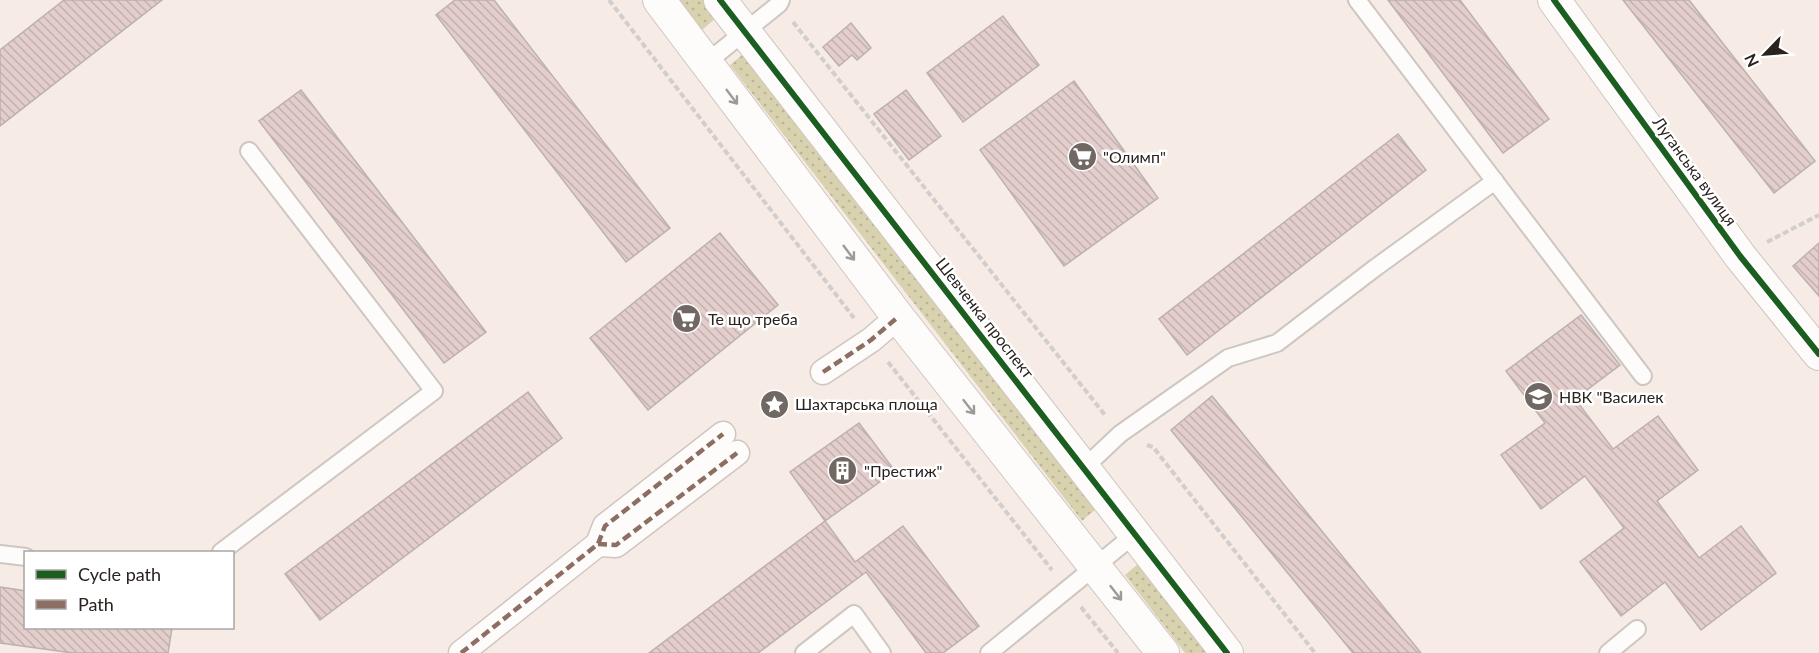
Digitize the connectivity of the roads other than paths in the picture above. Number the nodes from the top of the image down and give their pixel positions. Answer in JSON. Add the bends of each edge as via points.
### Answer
{"nodes":[{"id":1,"x":658,"y":0,"type":"edge"},
{"id":2,"x":720,"y":0,"type":"edge"},
{"id":3,"x":1357,"y":0,"type":"edge"},
{"id":4,"x":1554,"y":0,"type":"edge"},
{"id":5,"x":780,"y":2,"type":"edge"},
{"id":6,"x":745,"y":32,"type":"junction"},
{"id":7,"x":706,"y":63,"type":"junction"},
{"id":8,"x":249,"y":151,"type":"dead end"},
{"id":9,"x":1495,"y":181,"type":"junction"},
{"id":10,"x":898,"y":317,"type":"junction"},
{"id":11,"x":1819,"y":354,"type":"edge"},
{"id":12,"x":823,"y":372,"type":"dead end"},
{"id":13,"x":1643,"y":376,"type":"dead end"},
{"id":14,"x":730,"y":444,"type":"dead end"},
{"id":15,"x":1084,"y":468,"type":"junction"},
{"id":16,"x":1135,"y":534,"type":"junction"},
{"id":17,"x":222,"y":551,"type":"edge"},
{"id":18,"x":0,"y":554,"type":"edge"},
{"id":19,"x":24,"y":557,"type":"edge"},
{"id":20,"x":1095,"y":566,"type":"junction"},
{"id":21,"x":1637,"y":629,"type":"dead end"},
{"id":22,"x":461,"y":653,"type":"edge"},
{"id":23,"x":804,"y":653,"type":"edge"},
{"id":24,"x":882,"y":653,"type":"edge"},
{"id":25,"x":989,"y":653,"type":"edge"},
{"id":26,"x":1162,"y":653,"type":"edge"},
{"id":27,"x":1227,"y":653,"type":"edge"},
{"id":28,"x":1608,"y":653,"type":"edge"}],
"edges":[{"from":1,"to":7,"type":"street"},
{"from":2,"to":6,"type":"street","name":"Шевченка проспект"},
{"from":3,"to":9,"type":"lane"},
{"from":4,"to":11,"type":"street","name":"Луганська вулиця","via":[[1740,256]]},
{"from":5,"to":6,"type":"lane"},
{"from":6,"to":7,"type":"lane"},
{"from":6,"to":15,"type":"street","name":"Шевченка проспект"},
{"from":7,"to":10,"type":"street","one_way":true},
{"from":8,"to":17,"type":"lane","via":[[434,391]]},
{"from":9,"to":13,"type":"lane"},
{"from":9,"to":15,"type":"lane","via":[[1277,343],[1228,358],[1120,434]]},
{"from":10,"to":12,"type":"street"},
{"from":10,"to":20,"type":"street","one_way":true},
{"from":14,"to":22,"type":"street","via":[[616,545],[598,544]]},
{"from":15,"to":16,"type":"street","name":"Шевченка проспект"},
{"from":16,"to":20,"type":"lane"},
{"from":16,"to":27,"type":"street","name":"Шевченка проспект"},
{"from":18,"to":19,"type":"lane"},
{"from":20,"to":25,"type":"lane"},
{"from":20,"to":26,"type":"street","one_way":true},
{"from":21,"to":28,"type":"lane"},
{"from":23,"to":24,"type":"lane","via":[[854,614]]}]}
